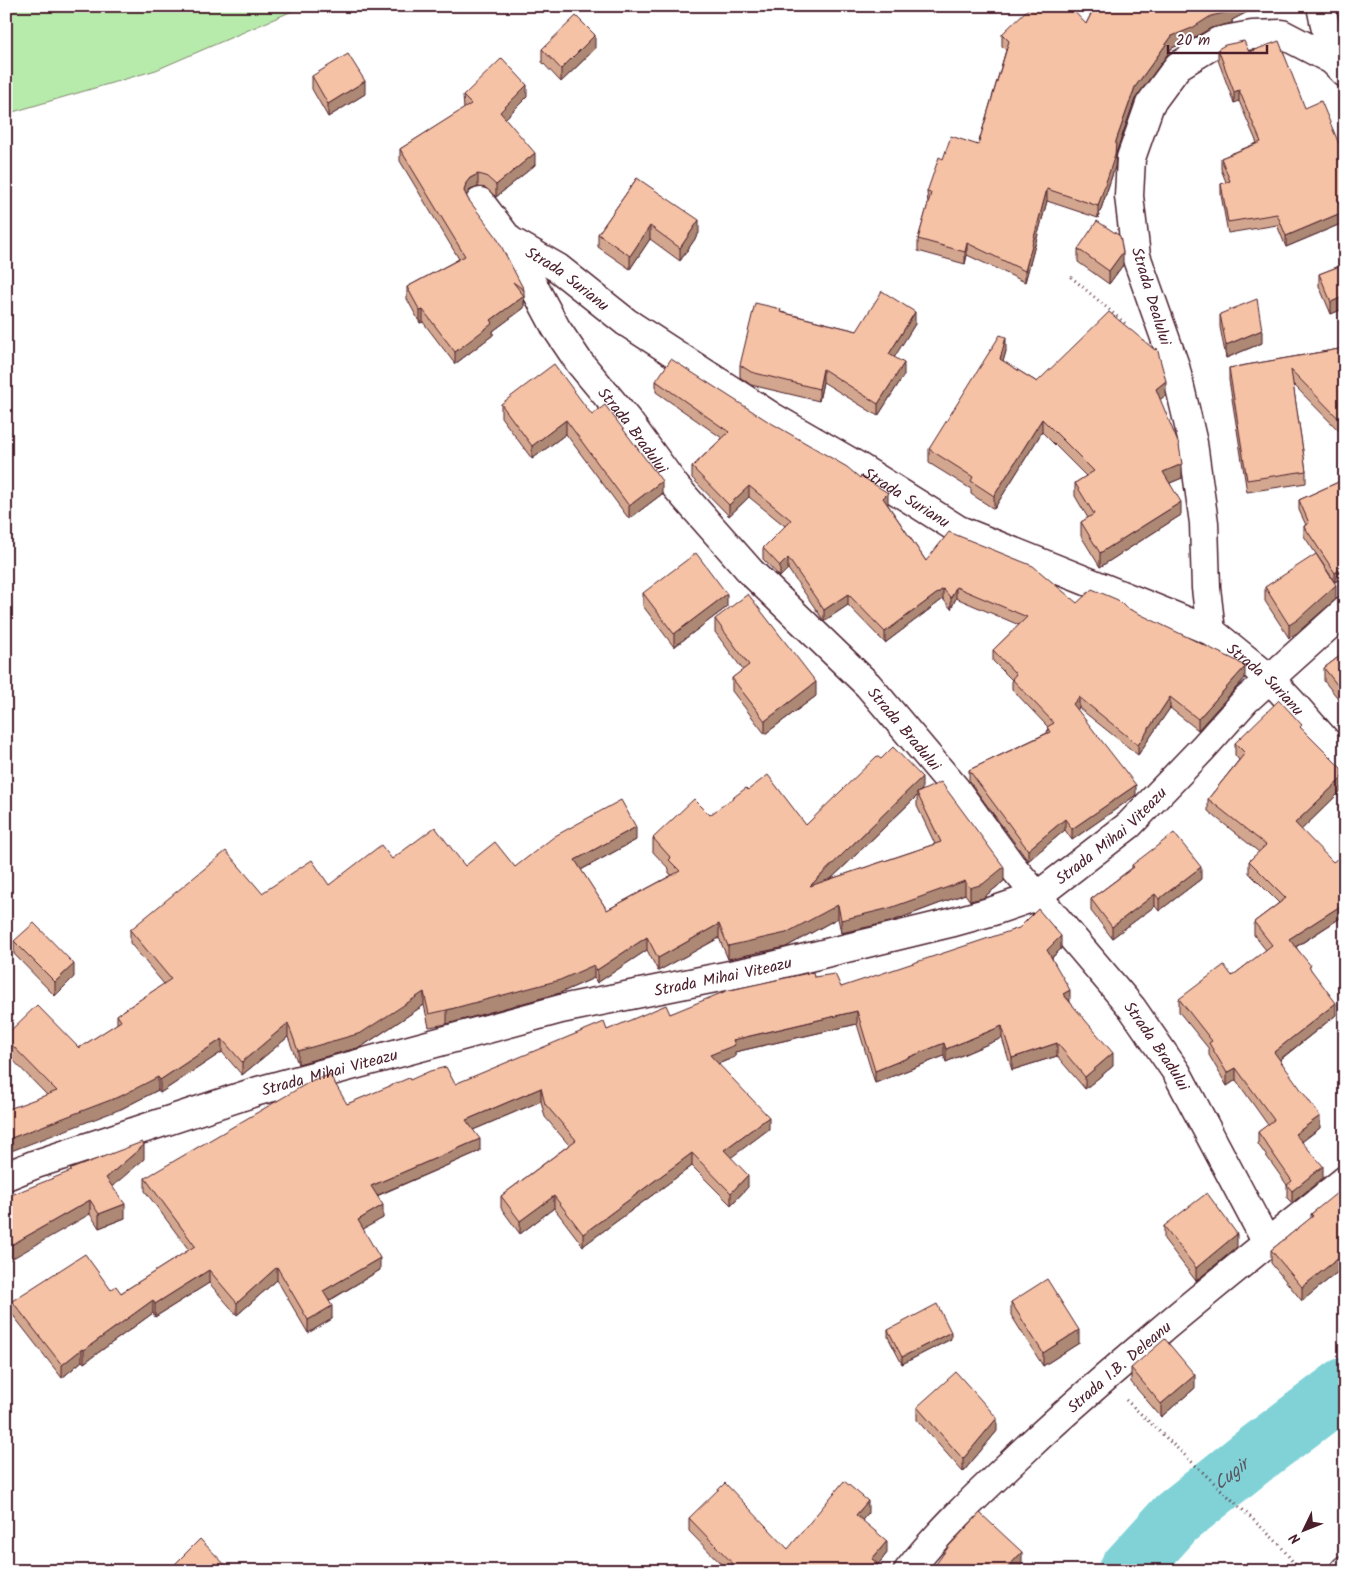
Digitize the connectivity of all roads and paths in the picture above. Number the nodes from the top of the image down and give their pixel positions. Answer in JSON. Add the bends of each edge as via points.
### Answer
{"nodes":[{"id":1,"x":1321,"y":6,"type":"edge"},
{"id":2,"x":1338,"y":67,"type":"edge"},
{"id":3,"x":480,"y":202,"type":"dead end"},
{"id":4,"x":509,"y":240,"type":"junction"},
{"id":5,"x":1071,"y":278,"type":"dead end"},
{"id":6,"x":1130,"y":328,"type":"edge"},
{"id":7,"x":1345,"y":611,"type":"edge"},
{"id":8,"x":1211,"y":631,"type":"junction"},
{"id":9,"x":1268,"y":678,"type":"junction"},
{"id":10,"x":1345,"y":763,"type":"edge"},
{"id":11,"x":1037,"y":896,"type":"junction"},
{"id":12,"x":6,"y":1176,"type":"edge"},
{"id":13,"x":1345,"y":1180,"type":"edge"},
{"id":14,"x":1267,"y":1243,"type":"junction"},
{"id":15,"x":1104,"y":1379,"type":"junction"},
{"id":16,"x":908,"y":1571,"type":"edge"},
{"id":17,"x":1300,"y":1571,"type":"edge"}],
"edges":[{"from":1,"to":2,"type":"street"},
{"from":2,"to":8,"type":"street","name":"Strada Dealului","via":[[1282,34],[1220,41],[1178,66],[1150,104],[1132,158],[1129,196],[1136,256],[1175,366],[1193,443],[1204,523]]},
{"from":3,"to":4,"type":"street","name":"Strada Surianu"},
{"from":4,"to":8,"type":"street","name":"Strada Surianu","via":[[558,268],[626,322],[751,403],[959,530]]},
{"from":4,"to":11,"type":"street","name":"Strada Bradului","via":[[556,328],[676,488],[750,572],[868,685],[955,788]]},
{"from":5,"to":6,"type":"path"},
{"from":7,"to":9,"type":"street","name":"Strada Mihai Viteazu"},
{"from":8,"to":9,"type":"street","name":"Strada Surianu"},
{"from":9,"to":10,"type":"street","name":"Strada Surianu"},
{"from":9,"to":11,"type":"street","name":"Strada Mihai Viteazu","via":[[1129,825]]},
{"from":11,"to":12,"type":"street","name":"Strada Mihai Viteazu","via":[[950,923],[760,969],[561,1009],[268,1088]]},
{"from":11,"to":14,"type":"street","name":"Strada Bradului","via":[[1132,1008],[1177,1073]]},
{"from":13,"to":14,"type":"street","name":"Strada I.B. Deleanu"},
{"from":14,"to":15,"type":"street","name":"Strada I.B. Deleanu"},
{"from":15,"to":16,"type":"street","name":"Strada I.B. Deleanu","via":[[970,1502]]},
{"from":15,"to":17,"type":"path","via":[[1278,1544]]}]}
